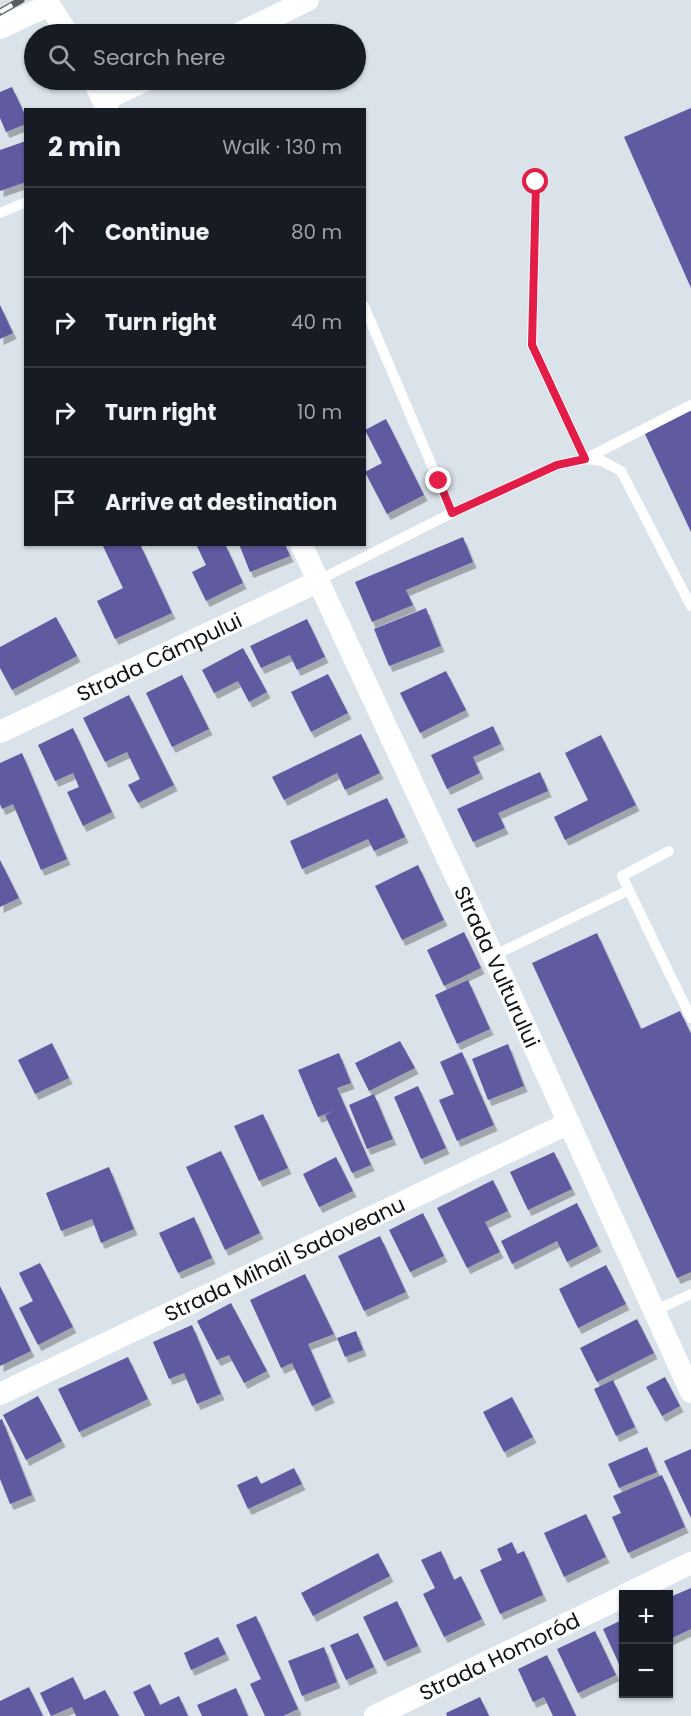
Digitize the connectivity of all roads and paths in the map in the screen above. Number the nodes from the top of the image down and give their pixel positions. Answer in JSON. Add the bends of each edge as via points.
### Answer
{"nodes":[{"id":1,"x":308,"y":0,"type":"edge"},
{"id":2,"x":48,"y":2,"type":"edge"},
{"id":3,"x":62,"y":24,"type":"edge"},
{"id":4,"x":259,"y":24,"type":"edge"},
{"id":5,"x":0,"y":28,"type":"edge"},
{"id":6,"x":98,"y":90,"type":"edge"},
{"id":7,"x":130,"y":90,"type":"edge"},
{"id":8,"x":106,"y":105,"type":"edge"},
{"id":9,"x":536,"y":182,"type":"dead end"},
{"id":10,"x":24,"y":203,"type":"edge"},
{"id":11,"x":0,"y":213,"type":"edge"},
{"id":12,"x":366,"y":311,"type":"edge"},
{"id":13,"x":691,"y":405,"type":"edge"},
{"id":14,"x":585,"y":459,"type":"junction"},
{"id":15,"x":452,"y":513,"type":"junction"},
{"id":16,"x":302,"y":546,"type":"edge"},
{"id":17,"x":317,"y":582,"type":"junction"},
{"id":18,"x":691,"y":606,"type":"edge"},
{"id":19,"x":0,"y":732,"type":"edge"},
{"id":20,"x":669,"y":851,"type":"dead end"},
{"id":21,"x":629,"y":891,"type":"junction"},
{"id":22,"x":494,"y":956,"type":"junction"},
{"id":23,"x":691,"y":1018,"type":"edge"},
{"id":24,"x":569,"y":1123,"type":"junction"},
{"id":25,"x":691,"y":1293,"type":"edge"},
{"id":26,"x":654,"y":1311,"type":"junction"},
{"id":27,"x":691,"y":1392,"type":"edge"},
{"id":28,"x":0,"y":1394,"type":"edge"},
{"id":29,"x":691,"y":1563,"type":"edge"},
{"id":30,"x":635,"y":1590,"type":"edge"},
{"id":31,"x":619,"y":1598,"type":"edge"},
{"id":32,"x":375,"y":1716,"type":"edge"}],
"edges":[{"from":1,"to":4,"type":"street"},
{"from":2,"to":3,"type":"street"},
{"from":2,"to":5,"type":"street"},
{"from":6,"to":8,"type":"street"},
{"from":7,"to":8,"type":"street"},
{"from":9,"to":14,"type":"lane","via":[[532,345]]},
{"from":10,"to":11,"type":"lane"},
{"from":12,"to":15,"type":"lane"},
{"from":13,"to":14,"type":"lane"},
{"from":14,"to":15,"type":"lane","via":[[557,465]]},
{"from":14,"to":18,"type":"lane","via":[[602,461],[621,471]]},
{"from":15,"to":17,"type":"lane"},
{"from":16,"to":17,"type":"street","name":"Strada Vulturului"},
{"from":17,"to":19,"type":"street","name":"Strada Câmpului"},
{"from":17,"to":22,"type":"street","name":"Strada Vulturului"},
{"from":20,"to":21,"type":"lane","via":[[622,876]]},
{"from":21,"to":22,"type":"lane"},
{"from":21,"to":23,"type":"lane"},
{"from":22,"to":24,"type":"street","name":"Strada Vulturului"},
{"from":24,"to":26,"type":"street","name":"Strada Vulturului"},
{"from":24,"to":28,"type":"street","name":"Strada Mihail Sadoveanu"},
{"from":25,"to":26,"type":"lane"},
{"from":26,"to":27,"type":"street","name":"Strada Vulturului"},
{"from":29,"to":30,"type":"street","name":"Strada Homoród"},
{"from":31,"to":32,"type":"street","name":"Strada Homoród"}]}
